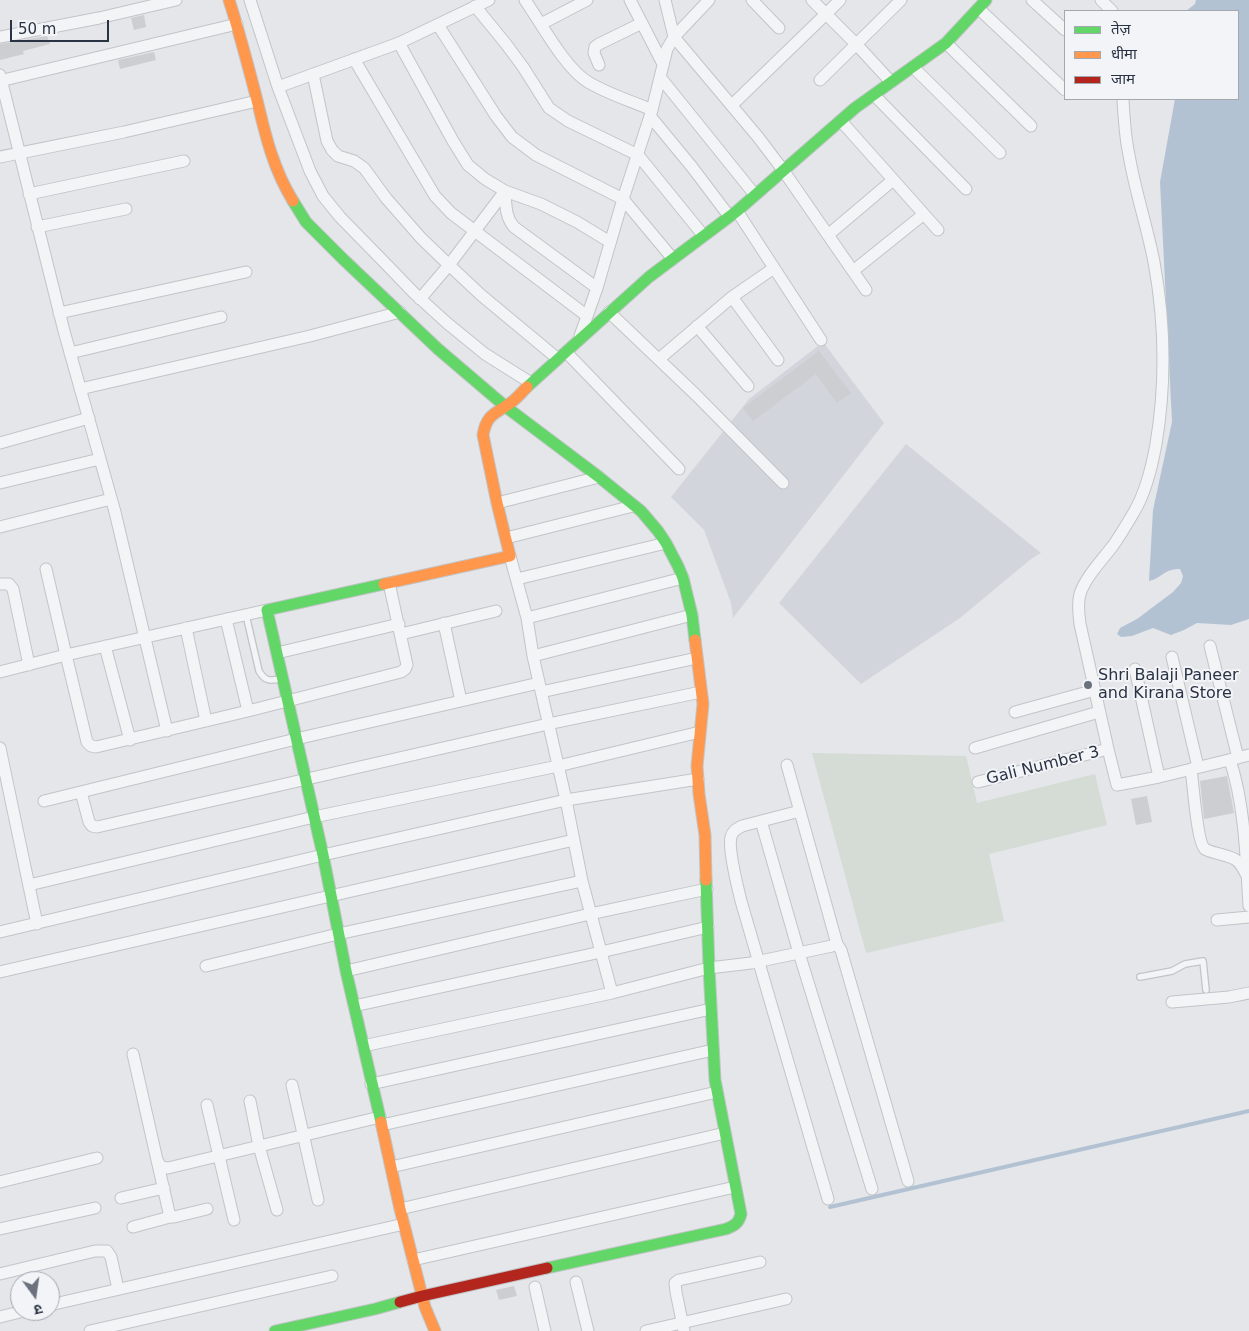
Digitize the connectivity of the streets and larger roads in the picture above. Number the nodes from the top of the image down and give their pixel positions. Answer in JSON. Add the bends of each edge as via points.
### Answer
{"nodes":[{"id":1,"x":176,"y":0,"type":"edge"},
{"id":2,"x":229,"y":0,"type":"edge"},
{"id":3,"x":250,"y":0,"type":"edge"},
{"id":4,"x":489,"y":0,"type":"edge"},
{"id":5,"x":525,"y":0,"type":"edge"},
{"id":6,"x":587,"y":0,"type":"edge"},
{"id":7,"x":630,"y":0,"type":"edge"},
{"id":8,"x":665,"y":0,"type":"edge"},
{"id":9,"x":692,"y":0,"type":"edge"},
{"id":10,"x":752,"y":0,"type":"edge"},
{"id":11,"x":812,"y":0,"type":"edge"},
{"id":12,"x":840,"y":0,"type":"edge"},
{"id":13,"x":901,"y":0,"type":"edge"},
{"id":14,"x":1032,"y":0,"type":"edge"},
{"id":15,"x":1101,"y":0,"type":"edge"},
{"id":16,"x":705,"y":4,"type":"edge"},
{"id":17,"x":983,"y":4,"type":"edge"},
{"id":18,"x":475,"y":6,"type":"junction"},
{"id":19,"x":1111,"y":10,"type":"edge"},
{"id":20,"x":826,"y":14,"type":"junction"},
{"id":21,"x":642,"y":23,"type":"junction"},
{"id":22,"x":237,"y":24,"type":"junction"},
{"id":23,"x":541,"y":24,"type":"junction"},
{"id":24,"x":438,"y":25,"type":"junction"},
{"id":25,"x":779,"y":28,"type":"dead end"},
{"id":26,"x":1064,"y":29,"type":"edge"},
{"id":27,"x":674,"y":37,"type":"junction"},
{"id":28,"x":0,"y":38,"type":"edge"},
{"id":29,"x":399,"y":43,"type":"junction"},
{"id":30,"x":946,"y":43,"type":"junction"},
{"id":31,"x":857,"y":45,"type":"junction"},
{"id":32,"x":354,"y":59,"type":"junction"},
{"id":33,"x":663,"y":64,"type":"junction"},
{"id":34,"x":599,"y":65,"type":"dead end"},
{"id":35,"x":913,"y":67,"type":"junction"},
{"id":36,"x":313,"y":74,"type":"junction"},
{"id":37,"x":660,"y":77,"type":"junction"},
{"id":38,"x":0,"y":79,"type":"edge"},
{"id":39,"x":820,"y":80,"type":"dead end"},
{"id":40,"x":891,"y":82,"type":"junction"},
{"id":41,"x":278,"y":87,"type":"junction"},
{"id":42,"x":1064,"y":89,"type":"edge"},
{"id":43,"x":874,"y":95,"type":"junction"},
{"id":44,"x":1123,"y":100,"type":"edge"},
{"id":45,"x":257,"y":101,"type":"junction"},
{"id":46,"x":732,"y":105,"type":"junction"},
{"id":47,"x":651,"y":113,"type":"junction"},
{"id":48,"x":5,"y":117,"type":"edge"},
{"id":49,"x":841,"y":121,"type":"junction"},
{"id":50,"x":1031,"y":126,"type":"dead end"},
{"id":51,"x":19,"y":152,"type":"junction"},
{"id":52,"x":1000,"y":153,"type":"dead end"},
{"id":53,"x":638,"y":155,"type":"junction"},
{"id":54,"x":0,"y":157,"type":"edge"},
{"id":55,"x":184,"y":161,"type":"dead end"},
{"id":56,"x":783,"y":170,"type":"junction"},
{"id":57,"x":893,"y":180,"type":"junction"},
{"id":58,"x":966,"y":189,"type":"dead end"},
{"id":59,"x":505,"y":191,"type":"junction"},
{"id":60,"x":29,"y":194,"type":"junction"},
{"id":61,"x":755,"y":195,"type":"junction"},
{"id":62,"x":623,"y":199,"type":"junction"},
{"id":63,"x":126,"y":209,"type":"dead end"},
{"id":64,"x":733,"y":213,"type":"junction"},
{"id":65,"x":924,"y":214,"type":"junction"},
{"id":66,"x":37,"y":227,"type":"junction"},
{"id":67,"x":938,"y":230,"type":"dead end"},
{"id":68,"x":475,"y":231,"type":"junction"},
{"id":69,"x":828,"y":235,"type":"junction"},
{"id":70,"x":703,"y":236,"type":"junction"},
{"id":71,"x":610,"y":242,"type":"junction"},
{"id":72,"x":673,"y":259,"type":"junction"},
{"id":73,"x":449,"y":265,"type":"junction"},
{"id":74,"x":774,"y":268,"type":"junction"},
{"id":75,"x":853,"y":271,"type":"junction"},
{"id":76,"x":246,"y":272,"type":"dead end"},
{"id":77,"x":597,"y":288,"type":"junction"},
{"id":78,"x":866,"y":290,"type":"dead end"},
{"id":79,"x":732,"y":297,"type":"junction"},
{"id":80,"x":420,"y":299,"type":"junction"},
{"id":81,"x":400,"y":312,"type":"junction"},
{"id":82,"x":609,"y":312,"type":"junction"},
{"id":83,"x":59,"y":313,"type":"junction"},
{"id":84,"x":221,"y":316,"type":"dead end"},
{"id":85,"x":587,"y":316,"type":"junction"},
{"id":86,"x":697,"y":326,"type":"junction"},
{"id":87,"x":580,"y":338,"type":"junction"},
{"id":88,"x":821,"y":340,"type":"dead end"},
{"id":89,"x":70,"y":353,"type":"junction"},
{"id":90,"x":562,"y":355,"type":"junction"},
{"id":91,"x":659,"y":359,"type":"junction"},
{"id":92,"x":778,"y":360,"type":"dead end"},
{"id":93,"x":748,"y":386,"type":"dead end"},
{"id":94,"x":526,"y":387,"type":"junction"},
{"id":95,"x":80,"y":389,"type":"junction"},
{"id":96,"x":510,"y":404,"type":"junction"},
{"id":97,"x":89,"y":418,"type":"junction"},
{"id":98,"x":0,"y":443,"type":"edge"},
{"id":99,"x":100,"y":459,"type":"junction"},
{"id":100,"x":679,"y":468,"type":"dead end"},
{"id":101,"x":598,"y":477,"type":"junction"},
{"id":102,"x":0,"y":483,"type":"edge"},
{"id":103,"x":783,"y":483,"type":"dead end"},
{"id":104,"x":111,"y":499,"type":"junction"},
{"id":105,"x":496,"y":503,"type":"junction"},
{"id":106,"x":633,"y":506,"type":"junction"},
{"id":107,"x":0,"y":527,"type":"edge"},
{"id":108,"x":506,"y":538,"type":"junction"},
{"id":109,"x":666,"y":543,"type":"junction"},
{"id":110,"x":510,"y":556,"type":"junction"},
{"id":111,"x":46,"y":569,"type":"dead end"},
{"id":112,"x":683,"y":578,"type":"junction"},
{"id":113,"x":517,"y":580,"type":"junction"},
{"id":114,"x":389,"y":583,"type":"junction"},
{"id":115,"x":0,"y":584,"type":"edge"},
{"id":116,"x":267,"y":610,"type":"junction"},
{"id":117,"x":496,"y":611,"type":"dead end"},
{"id":118,"x":692,"y":616,"type":"junction"},
{"id":119,"x":527,"y":618,"type":"junction"},
{"id":120,"x":226,"y":619,"type":"junction"},
{"id":121,"x":444,"y":623,"type":"junction"},
{"id":122,"x":186,"y":628,"type":"junction"},
{"id":123,"x":400,"y":629,"type":"junction"},
{"id":124,"x":145,"y":638,"type":"junction"},
{"id":125,"x":105,"y":646,"type":"junction"},
{"id":126,"x":1210,"y":646,"type":"dead end"},
{"id":127,"x":277,"y":653,"type":"junction"},
{"id":128,"x":66,"y":655,"type":"junction"},
{"id":129,"x":533,"y":656,"type":"junction"},
{"id":130,"x":1172,"y":657,"type":"dead end"},
{"id":131,"x":697,"y":658,"type":"junction"},
{"id":132,"x":29,"y":665,"type":"junction"},
{"id":133,"x":1135,"y":669,"type":"dead end"},
{"id":134,"x":0,"y":672,"type":"edge"},
{"id":135,"x":540,"y":688,"type":"junction"},
{"id":136,"x":1095,"y":690,"type":"junction"},
{"id":137,"x":701,"y":692,"type":"junction"},
{"id":138,"x":287,"y":701,"type":"junction"},
{"id":139,"x":461,"y":701,"type":"junction"},
{"id":140,"x":248,"y":712,"type":"junction"},
{"id":141,"x":1015,"y":712,"type":"dead end"},
{"id":142,"x":1099,"y":712,"type":"junction"},
{"id":143,"x":206,"y":721,"type":"junction"},
{"id":144,"x":548,"y":724,"type":"junction"},
{"id":145,"x":167,"y":731,"type":"junction"},
{"id":146,"x":700,"y":732,"type":"junction"},
{"id":147,"x":296,"y":739,"type":"junction"},
{"id":148,"x":130,"y":740,"type":"junction"},
{"id":149,"x":0,"y":748,"type":"edge"},
{"id":150,"x":975,"y":748,"type":"dead end"},
{"id":151,"x":1108,"y":749,"type":"junction"},
{"id":152,"x":1242,"y":759,"type":"edge"},
{"id":153,"x":787,"y":765,"type":"dead end"},
{"id":154,"x":558,"y":766,"type":"junction"},
{"id":155,"x":1195,"y":768,"type":"junction"},
{"id":156,"x":1159,"y":777,"type":"junction"},
{"id":157,"x":698,"y":779,"type":"junction"},
{"id":158,"x":306,"y":780,"type":"junction"},
{"id":159,"x":978,"y":782,"type":"dead end"},
{"id":160,"x":81,"y":792,"type":"junction"},
{"id":161,"x":566,"y":800,"type":"junction"},
{"id":162,"x":44,"y":801,"type":"dead end"},
{"id":163,"x":800,"y":811,"type":"junction"},
{"id":164,"x":314,"y":817,"type":"junction"},
{"id":165,"x":761,"y":821,"type":"junction"},
{"id":166,"x":574,"y":840,"type":"junction"},
{"id":167,"x":323,"y":855,"type":"junction"},
{"id":168,"x":1247,"y":875,"type":"junction"},
{"id":169,"x":582,"y":881,"type":"junction"},
{"id":170,"x":29,"y":885,"type":"junction"},
{"id":171,"x":707,"y":889,"type":"junction"},
{"id":172,"x":331,"y":896,"type":"junction"},
{"id":173,"x":1249,"y":906,"type":"edge"},
{"id":174,"x":590,"y":914,"type":"junction"},
{"id":175,"x":1249,"y":917,"type":"edge"},
{"id":176,"x":1217,"y":920,"type":"dead end"},
{"id":177,"x":37,"y":924,"type":"junction"},
{"id":178,"x":708,"y":927,"type":"junction"},
{"id":179,"x":0,"y":932,"type":"edge"},
{"id":180,"x":338,"y":934,"type":"junction"},
{"id":181,"x":837,"y":944,"type":"junction"},
{"id":182,"x":602,"y":952,"type":"junction"},
{"id":183,"x":798,"y":953,"type":"junction"},
{"id":184,"x":760,"y":962,"type":"junction"},
{"id":185,"x":206,"y":966,"type":"dead end"},
{"id":186,"x":713,"y":968,"type":"junction"},
{"id":187,"x":346,"y":971,"type":"junction"},
{"id":188,"x":0,"y":972,"type":"edge"},
{"id":189,"x":612,"y":993,"type":"junction"},
{"id":190,"x":1249,"y":993,"type":"edge"},
{"id":191,"x":1172,"y":1002,"type":"dead end"},
{"id":192,"x":354,"y":1006,"type":"junction"},
{"id":193,"x":711,"y":1010,"type":"junction"},
{"id":194,"x":363,"y":1046,"type":"junction"},
{"id":195,"x":713,"y":1050,"type":"junction"},
{"id":196,"x":133,"y":1054,"type":"dead end"},
{"id":197,"x":372,"y":1084,"type":"junction"},
{"id":198,"x":292,"y":1085,"type":"dead end"},
{"id":199,"x":717,"y":1092,"type":"junction"},
{"id":200,"x":250,"y":1100,"type":"dead end"},
{"id":201,"x":207,"y":1105,"type":"dead end"},
{"id":202,"x":381,"y":1121,"type":"junction"},
{"id":203,"x":724,"y":1133,"type":"junction"},
{"id":204,"x":304,"y":1136,"type":"junction"},
{"id":205,"x":259,"y":1146,"type":"junction"},
{"id":206,"x":218,"y":1156,"type":"junction"},
{"id":207,"x":97,"y":1158,"type":"dead end"},
{"id":208,"x":157,"y":1160,"type":"junction"},
{"id":209,"x":391,"y":1166,"type":"junction"},
{"id":210,"x":908,"y":1181,"type":"dead end"},
{"id":211,"x":0,"y":1182,"type":"edge"},
{"id":212,"x":736,"y":1187,"type":"junction"},
{"id":213,"x":164,"y":1188,"type":"junction"},
{"id":214,"x":872,"y":1189,"type":"dead end"},
{"id":215,"x":121,"y":1198,"type":"dead end"},
{"id":216,"x":318,"y":1200,"type":"dead end"},
{"id":217,"x":828,"y":1200,"type":"dead end"},
{"id":218,"x":95,"y":1208,"type":"dead end"},
{"id":219,"x":207,"y":1209,"type":"dead end"},
{"id":220,"x":400,"y":1209,"type":"junction"},
{"id":221,"x":277,"y":1210,"type":"dead end"},
{"id":222,"x":170,"y":1217,"type":"junction"},
{"id":223,"x":234,"y":1220,"type":"dead end"},
{"id":224,"x":404,"y":1224,"type":"junction"},
{"id":225,"x":133,"y":1227,"type":"dead end"},
{"id":226,"x":0,"y":1229,"type":"edge"},
{"id":227,"x":413,"y":1260,"type":"junction"},
{"id":228,"x":760,"y":1262,"type":"dead end"},
{"id":229,"x":0,"y":1274,"type":"edge"},
{"id":230,"x":332,"y":1276,"type":"dead end"},
{"id":231,"x":576,"y":1282,"type":"dead end"},
{"id":232,"x":535,"y":1287,"type":"dead end"},
{"id":233,"x":118,"y":1289,"type":"junction"},
{"id":234,"x":786,"y":1299,"type":"dead end"},
{"id":235,"x":423,"y":1301,"type":"junction"},
{"id":236,"x":60,"y":1303,"type":"edge"},
{"id":237,"x":683,"y":1327,"type":"edge"},
{"id":238,"x":90,"y":1331,"type":"edge"},
{"id":239,"x":275,"y":1331,"type":"edge"},
{"id":240,"x":435,"y":1331,"type":"edge"},
{"id":241,"x":544,"y":1331,"type":"edge"},
{"id":242,"x":588,"y":1331,"type":"edge"},
{"id":243,"x":646,"y":1331,"type":"edge"}],
"edges":[{"from":1,"to":28,"type":"street"},
{"from":2,"to":22,"type":"street"},
{"from":3,"to":41,"type":"street"},
{"from":4,"to":18,"type":"street"},
{"from":5,"to":23,"type":"street"},
{"from":6,"to":23,"type":"street"},
{"from":7,"to":21,"type":"street"},
{"from":8,"to":27,"type":"street"},
{"from":9,"to":16,"type":"street"},
{"from":10,"to":25,"type":"street"},
{"from":11,"to":20,"type":"street"},
{"from":12,"to":20,"type":"street"},
{"from":13,"to":31,"type":"street"},
{"from":14,"to":26,"type":"street"},
{"from":15,"to":19,"type":"street"},
{"from":16,"to":27,"type":"street"},
{"from":17,"to":30,"type":"street"},
{"from":17,"to":42,"type":"street"},
{"from":18,"to":24,"type":"street"},
{"from":18,"to":53,"type":"street","via":[[523,67],[549,108],[568,121]]},
{"from":20,"to":31,"type":"street"},
{"from":20,"to":46,"type":"street"},
{"from":21,"to":33,"type":"street"},
{"from":21,"to":34,"type":"street","via":[[595,47]]},
{"from":22,"to":38,"type":"street"},
{"from":22,"to":45,"type":"street"},
{"from":23,"to":47,"type":"street","via":[[574,71],[587,82]]},
{"from":24,"to":29,"type":"street"},
{"from":24,"to":62,"type":"street","via":[[512,137],[536,154]]},
{"from":27,"to":33,"type":"street"},
{"from":27,"to":46,"type":"street"},
{"from":29,"to":32,"type":"street"},
{"from":29,"to":59,"type":"street","via":[[468,165]]},
{"from":30,"to":35,"type":"street"},
{"from":30,"to":50,"type":"street"},
{"from":31,"to":39,"type":"street"},
{"from":31,"to":40,"type":"street"},
{"from":32,"to":36,"type":"street"},
{"from":32,"to":68,"type":"street","via":[[435,196],[450,213]]},
{"from":33,"to":37,"type":"street"},
{"from":35,"to":40,"type":"street"},
{"from":35,"to":52,"type":"street"},
{"from":36,"to":41,"type":"street"},
{"from":36,"to":73,"type":"street","via":[[332,150],[364,168],[421,238]]},
{"from":37,"to":47,"type":"street"},
{"from":37,"to":61,"type":"street"},
{"from":38,"to":48,"type":"street"},
{"from":40,"to":43,"type":"street"},
{"from":41,"to":80,"type":"street","via":[[323,196]]},
{"from":43,"to":49,"type":"street"},
{"from":43,"to":58,"type":"street"},
{"from":44,"to":136,"type":"street","via":[[1129,156],[1160,297],[1162,389],[1149,478],[1135,510],[1080,593],[1078,609]]},
{"from":45,"to":51,"type":"street"},
{"from":45,"to":81,"type":"street","via":[[270,152],[287,191],[306,222]]},
{"from":46,"to":56,"type":"street"},
{"from":47,"to":53,"type":"street"},
{"from":47,"to":64,"type":"street","via":[[692,167]]},
{"from":48,"to":51,"type":"street"},
{"from":49,"to":56,"type":"street"},
{"from":49,"to":57,"type":"street"},
{"from":51,"to":54,"type":"street"},
{"from":51,"to":60,"type":"street"},
{"from":53,"to":62,"type":"street"},
{"from":53,"to":70,"type":"street"},
{"from":55,"to":60,"type":"street"},
{"from":56,"to":61,"type":"street"},
{"from":56,"to":69,"type":"street"},
{"from":57,"to":65,"type":"street"},
{"from":57,"to":69,"type":"street"},
{"from":59,"to":68,"type":"street"},
{"from":59,"to":71,"type":"street","via":[[541,204]]},
{"from":59,"to":77,"type":"street","via":[[507,213],[514,228]]},
{"from":60,"to":66,"type":"street"},
{"from":61,"to":64,"type":"street"},
{"from":62,"to":71,"type":"street"},
{"from":62,"to":72,"type":"street"},
{"from":63,"to":66,"type":"street"},
{"from":64,"to":70,"type":"street"},
{"from":64,"to":74,"type":"street"},
{"from":65,"to":67,"type":"street"},
{"from":65,"to":75,"type":"street"},
{"from":66,"to":83,"type":"street"},
{"from":68,"to":73,"type":"street"},
{"from":68,"to":85,"type":"street"},
{"from":69,"to":75,"type":"street"},
{"from":70,"to":72,"type":"street"},
{"from":71,"to":77,"type":"street"},
{"from":72,"to":82,"type":"street"},
{"from":73,"to":80,"type":"street"},
{"from":73,"to":90,"type":"street","via":[[481,295]]},
{"from":74,"to":79,"type":"street"},
{"from":74,"to":88,"type":"street"},
{"from":75,"to":78,"type":"street"},
{"from":76,"to":83,"type":"street"},
{"from":77,"to":85,"type":"street"},
{"from":79,"to":86,"type":"street"},
{"from":79,"to":92,"type":"street"},
{"from":80,"to":94,"type":"street"},
{"from":81,"to":95,"type":"street"},
{"from":81,"to":96,"type":"street","via":[[438,349]]},
{"from":82,"to":87,"type":"street"},
{"from":82,"to":91,"type":"street"},
{"from":83,"to":89,"type":"street"},
{"from":84,"to":89,"type":"street"},
{"from":85,"to":87,"type":"street"},
{"from":86,"to":91,"type":"street"},
{"from":86,"to":93,"type":"street"},
{"from":87,"to":90,"type":"street"},
{"from":89,"to":95,"type":"street"},
{"from":90,"to":94,"type":"street"},
{"from":90,"to":100,"type":"street"},
{"from":91,"to":103,"type":"street"},
{"from":94,"to":96,"type":"street"},
{"from":95,"to":97,"type":"street"},
{"from":96,"to":101,"type":"street"},
{"from":96,"to":105,"type":"street","via":[[491,416],[483,435]]},
{"from":97,"to":98,"type":"street"},
{"from":97,"to":99,"type":"street"},
{"from":99,"to":102,"type":"street"},
{"from":99,"to":104,"type":"street"},
{"from":101,"to":105,"type":"street"},
{"from":101,"to":106,"type":"street"},
{"from":104,"to":107,"type":"street"},
{"from":104,"to":124,"type":"street"},
{"from":105,"to":108,"type":"street"},
{"from":106,"to":108,"type":"street"},
{"from":106,"to":109,"type":"street","via":[[641,511]]},
{"from":108,"to":110,"type":"street"},
{"from":109,"to":112,"type":"street"},
{"from":109,"to":113,"type":"street"},
{"from":110,"to":113,"type":"street"},
{"from":110,"to":114,"type":"street"},
{"from":111,"to":128,"type":"street"},
{"from":112,"to":118,"type":"street"},
{"from":112,"to":119,"type":"street"},
{"from":113,"to":119,"type":"street"},
{"from":114,"to":116,"type":"street"},
{"from":114,"to":123,"type":"street"},
{"from":115,"to":132,"type":"street","via":[[9,584],[13,589]]},
{"from":116,"to":120,"type":"street"},
{"from":116,"to":127,"type":"street"},
{"from":117,"to":121,"type":"street"},
{"from":118,"to":129,"type":"street"},
{"from":118,"to":131,"type":"street"},
{"from":119,"to":129,"type":"street"},
{"from":120,"to":122,"type":"street"},
{"from":120,"to":140,"type":"street"},
{"from":121,"to":123,"type":"street"},
{"from":121,"to":139,"type":"street"},
{"from":122,"to":124,"type":"street"},
{"from":122,"to":143,"type":"street"},
{"from":123,"to":127,"type":"street"},
{"from":123,"to":138,"type":"street","via":[[407,665],[401,672]]},
{"from":124,"to":125,"type":"street"},
{"from":124,"to":145,"type":"street"},
{"from":125,"to":128,"type":"street"},
{"from":125,"to":148,"type":"street"},
{"from":126,"to":152,"type":"street"},
{"from":127,"to":138,"type":"street"},
{"from":128,"to":132,"type":"street"},
{"from":128,"to":148,"type":"street","via":[[87,742],[96,747]]},
{"from":129,"to":135,"type":"street"},
{"from":130,"to":155,"type":"street"},
{"from":131,"to":135,"type":"street"},
{"from":131,"to":137,"type":"street"},
{"from":132,"to":134,"type":"street"},
{"from":133,"to":156,"type":"street"},
{"from":135,"to":139,"type":"street"},
{"from":135,"to":144,"type":"street"},
{"from":136,"to":141,"type":"street"},
{"from":136,"to":142,"type":"street"},
{"from":137,"to":144,"type":"street"},
{"from":137,"to":146,"type":"street"},
{"from":138,"to":140,"type":"street"},
{"from":138,"to":147,"type":"street"},
{"from":139,"to":147,"type":"street"},
{"from":140,"to":143,"type":"street"},
{"from":142,"to":150,"type":"street"},
{"from":142,"to":151,"type":"street"},
{"from":143,"to":145,"type":"street"},
{"from":144,"to":154,"type":"street"},
{"from":144,"to":158,"type":"street"},
{"from":145,"to":148,"type":"street"},
{"from":146,"to":154,"type":"street"},
{"from":146,"to":157,"type":"street"},
{"from":147,"to":158,"type":"street"},
{"from":147,"to":160,"type":"street"},
{"from":149,"to":170,"type":"street"},
{"from":151,"to":156,"type":"street","via":[[1117,785]]},
{"from":151,"to":159,"type":"street","name":"Gali Number 3"},
{"from":152,"to":155,"type":"street"},
{"from":152,"to":168,"type":"street","via":[[1236,779]]},
{"from":153,"to":163,"type":"street"},
{"from":154,"to":161,"type":"street"},
{"from":154,"to":164,"type":"street"},
{"from":155,"to":156,"type":"street"},
{"from":155,"to":168,"type":"street","via":[[1199,836],[1203,847],[1236,859]]},
{"from":157,"to":161,"type":"street"},
{"from":157,"to":171,"type":"street"},
{"from":158,"to":160,"type":"street","via":[[97,827],[89,822]]},
{"from":158,"to":164,"type":"street"},
{"from":160,"to":162,"type":"street"},
{"from":161,"to":166,"type":"street"},
{"from":161,"to":167,"type":"street"},
{"from":163,"to":165,"type":"street"},
{"from":163,"to":181,"type":"street"},
{"from":164,"to":167,"type":"street"},
{"from":164,"to":170,"type":"street"},
{"from":165,"to":183,"type":"street"},
{"from":165,"to":184,"type":"street","via":[[735,829],[730,841],[737,886]]},
{"from":166,"to":169,"type":"street"},
{"from":166,"to":172,"type":"street"},
{"from":167,"to":172,"type":"street"},
{"from":167,"to":177,"type":"street"},
{"from":168,"to":173,"type":"street"},
{"from":169,"to":174,"type":"street"},
{"from":169,"to":180,"type":"street"},
{"from":170,"to":177,"type":"street"},
{"from":171,"to":174,"type":"street"},
{"from":171,"to":178,"type":"street"},
{"from":172,"to":180,"type":"street"},
{"from":172,"to":188,"type":"street"},
{"from":174,"to":182,"type":"street"},
{"from":174,"to":187,"type":"street"},
{"from":175,"to":176,"type":"street"},
{"from":177,"to":179,"type":"street"},
{"from":178,"to":182,"type":"street"},
{"from":178,"to":186,"type":"street"},
{"from":180,"to":185,"type":"street"},
{"from":180,"to":187,"type":"street"},
{"from":181,"to":183,"type":"street"},
{"from":181,"to":210,"type":"street"},
{"from":182,"to":189,"type":"street"},
{"from":182,"to":192,"type":"street"},
{"from":183,"to":184,"type":"street"},
{"from":183,"to":214,"type":"street"},
{"from":184,"to":186,"type":"street"},
{"from":184,"to":217,"type":"street"},
{"from":186,"to":189,"type":"street"},
{"from":186,"to":193,"type":"street"},
{"from":187,"to":192,"type":"street"},
{"from":189,"to":194,"type":"street"},
{"from":190,"to":191,"type":"street"},
{"from":192,"to":194,"type":"street"},
{"from":193,"to":195,"type":"street"},
{"from":193,"to":197,"type":"street"},
{"from":194,"to":197,"type":"street"},
{"from":195,"to":199,"type":"street"},
{"from":195,"to":202,"type":"street"},
{"from":196,"to":208,"type":"street"},
{"from":197,"to":202,"type":"street"},
{"from":198,"to":204,"type":"street"},
{"from":199,"to":203,"type":"street"},
{"from":199,"to":209,"type":"street"},
{"from":200,"to":205,"type":"street"},
{"from":201,"to":206,"type":"street"},
{"from":202,"to":204,"type":"street"},
{"from":202,"to":209,"type":"street"},
{"from":203,"to":212,"type":"street"},
{"from":203,"to":220,"type":"street"},
{"from":204,"to":205,"type":"street"},
{"from":204,"to":216,"type":"street"},
{"from":205,"to":206,"type":"street"},
{"from":205,"to":221,"type":"street"},
{"from":206,"to":208,"type":"street","via":[[168,1168],[161,1167]]},
{"from":206,"to":223,"type":"street"},
{"from":207,"to":211,"type":"street"},
{"from":208,"to":213,"type":"street"},
{"from":209,"to":220,"type":"street"},
{"from":212,"to":227,"type":"street"},
{"from":212,"to":235,"type":"street","via":[[740,1220],[726,1229]]},
{"from":213,"to":215,"type":"street"},
{"from":213,"to":222,"type":"street"},
{"from":218,"to":226,"type":"street"},
{"from":219,"to":222,"type":"street"},
{"from":220,"to":224,"type":"street"},
{"from":222,"to":225,"type":"street"},
{"from":224,"to":227,"type":"street"},
{"from":224,"to":233,"type":"street"},
{"from":227,"to":235,"type":"street"},
{"from":228,"to":237,"type":"street","via":[[676,1282]]},
{"from":229,"to":233,"type":"street","via":[[102,1251],[110,1257]]},
{"from":230,"to":238,"type":"street"},
{"from":231,"to":242,"type":"street"},
{"from":232,"to":241,"type":"street"},
{"from":233,"to":236,"type":"street"},
{"from":234,"to":237,"type":"street"},
{"from":235,"to":239,"type":"street"},
{"from":235,"to":240,"type":"street"},
{"from":237,"to":243,"type":"street"}]}
